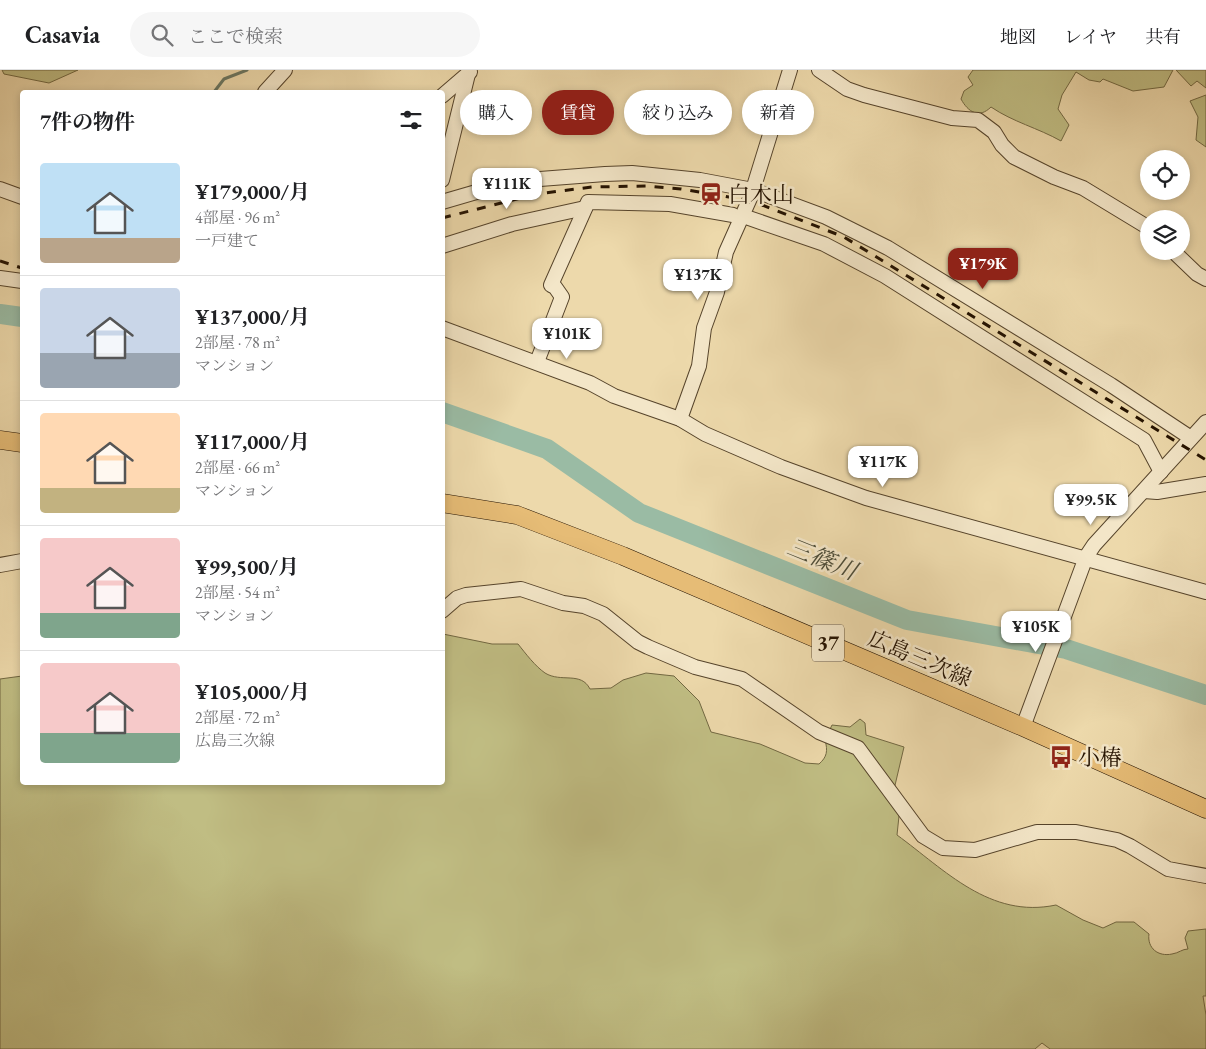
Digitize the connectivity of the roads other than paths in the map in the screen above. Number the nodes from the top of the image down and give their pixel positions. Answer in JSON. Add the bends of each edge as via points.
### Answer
{"nodes":[{"id":1,"x":286,"y":70,"type":"edge"},
{"id":2,"x":790,"y":70,"type":"edge"},
{"id":3,"x":819,"y":70,"type":"edge"},
{"id":4,"x":470,"y":72,"type":"edge"},
{"id":5,"x":267,"y":90,"type":"edge"},
{"id":6,"x":445,"y":93,"type":"edge"},
{"id":7,"x":445,"y":168,"type":"edge"},
{"id":8,"x":0,"y":189,"type":"edge"},
{"id":9,"x":752,"y":190,"type":"junction"},
{"id":10,"x":20,"y":196,"type":"edge"},
{"id":11,"x":445,"y":201,"type":"edge"},
{"id":12,"x":585,"y":208,"type":"junction"},
{"id":13,"x":738,"y":216,"type":"junction"},
{"id":14,"x":1140,"y":223,"type":"edge"},
{"id":15,"x":445,"y":245,"type":"edge"},
{"id":16,"x":1183,"y":260,"type":"edge"},
{"id":17,"x":0,"y":278,"type":"edge"},
{"id":18,"x":1206,"y":279,"type":"edge"},
{"id":19,"x":20,"y":281,"type":"edge"},
{"id":20,"x":445,"y":329,"type":"edge"},
{"id":21,"x":537,"y":362,"type":"junction"},
{"id":22,"x":680,"y":419,"type":"junction"},
{"id":23,"x":1206,"y":422,"type":"edge"},
{"id":24,"x":1190,"y":438,"type":"junction"},
{"id":25,"x":0,"y":440,"type":"edge"},
{"id":26,"x":20,"y":443,"type":"edge"},
{"id":27,"x":1161,"y":472,"type":"junction"},
{"id":28,"x":1206,"y":484,"type":"edge"},
{"id":29,"x":1144,"y":491,"type":"junction"},
{"id":30,"x":445,"y":503,"type":"edge"},
{"id":31,"x":1086,"y":557,"type":"junction"},
{"id":32,"x":20,"y":561,"type":"edge"},
{"id":33,"x":0,"y":565,"type":"edge"},
{"id":34,"x":1206,"y":592,"type":"edge"},
{"id":35,"x":445,"y":608,"type":"edge"},
{"id":36,"x":1023,"y":727,"type":"junction"},
{"id":37,"x":1206,"y":809,"type":"edge"},
{"id":38,"x":1206,"y":876,"type":"edge"}],
"edges":[{"from":1,"to":5,"type":"street"},
{"from":2,"to":9,"type":"street"},
{"from":3,"to":14,"type":"street","via":[[847,89],[864,95],[952,118],[978,120],[994,132],[1014,157],[1082,188]]},
{"from":4,"to":6,"type":"street"},
{"from":4,"to":7,"type":"street"},
{"from":8,"to":10,"type":"street"},
{"from":9,"to":11,"type":"street","via":[[700,180],[632,173],[514,182]]},
{"from":9,"to":13,"type":"street"},
{"from":9,"to":24,"type":"street","via":[[826,217],[888,248],[1111,385]]},
{"from":12,"to":13,"type":"street","via":[[588,202],[645,202]]},
{"from":12,"to":15,"type":"street","via":[[512,224]]},
{"from":12,"to":21,"type":"street","via":[[551,285],[562,297]]},
{"from":13,"to":22,"type":"street","via":[[704,328],[699,366]]},
{"from":13,"to":27,"type":"street","via":[[824,244],[885,276],[1144,440]]},
{"from":16,"to":18,"type":"street"},
{"from":17,"to":19,"type":"street"},
{"from":20,"to":21,"type":"street"},
{"from":21,"to":22,"type":"street","via":[[614,396]]},
{"from":22,"to":31,"type":"street","via":[[705,434],[781,467],[866,498]]},
{"from":23,"to":24,"type":"street"},
{"from":24,"to":27,"type":"street"},
{"from":25,"to":26,"type":"main road"},
{"from":27,"to":29,"type":"street"},
{"from":28,"to":29,"type":"street"},
{"from":29,"to":31,"type":"street"},
{"from":30,"to":36,"type":"main road","name":"広島三次線","number":"37","via":[[516,515],[623,556]]},
{"from":31,"to":34,"type":"street"},
{"from":31,"to":36,"type":"street"},
{"from":32,"to":33,"type":"street"},
{"from":35,"to":38,"type":"street","via":[[466,595],[521,589],[597,611],[638,642],[679,662],[742,679],[819,732],[858,748],[923,836],[943,848],[975,850],[1037,832],[1076,832],[1117,840],[1168,869]]},
{"from":36,"to":37,"type":"main road","name":"広島三次線","number":"37"}]}
